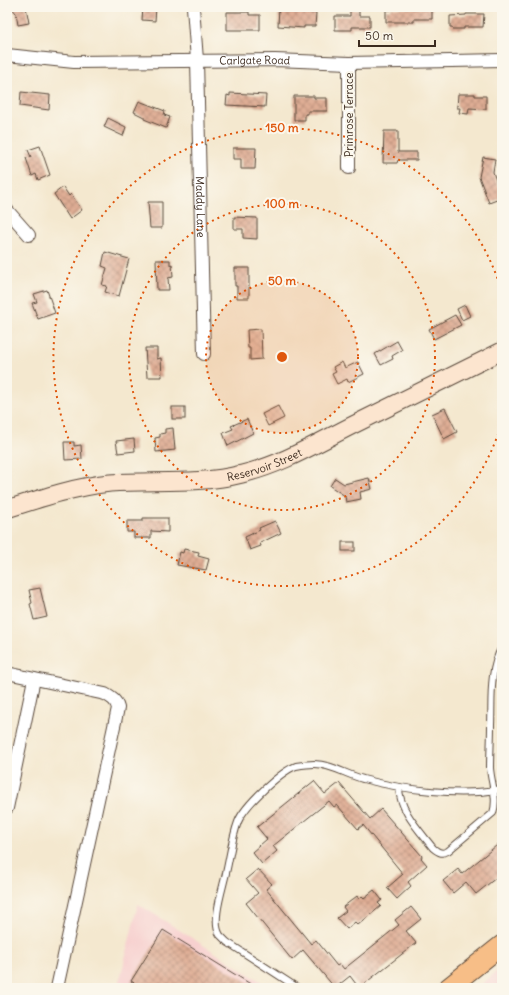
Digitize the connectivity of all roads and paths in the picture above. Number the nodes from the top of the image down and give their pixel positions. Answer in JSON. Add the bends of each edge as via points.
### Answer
{"nodes":[{"id":1,"x":194,"y":7,"type":"edge"},
{"id":2,"x":7,"y":55,"type":"edge"},
{"id":3,"x":197,"y":60,"type":"junction"},
{"id":4,"x":502,"y":60,"type":"edge"},
{"id":5,"x":349,"y":62,"type":"junction"},
{"id":6,"x":349,"y":168,"type":"dead end"},
{"id":7,"x":7,"y":210,"type":"edge"},
{"id":8,"x":29,"y":235,"type":"dead end"},
{"id":9,"x":502,"y":351,"type":"edge"},
{"id":10,"x":204,"y":354,"type":"dead end"},
{"id":11,"x":7,"y":509,"type":"edge"},
{"id":12,"x":502,"y":647,"type":"edge"},
{"id":13,"x":7,"y":673,"type":"edge"},
{"id":14,"x":34,"y":679,"type":"junction"},
{"id":15,"x":399,"y":787,"type":"junction"},
{"id":16,"x":502,"y":789,"type":"edge"},
{"id":17,"x":494,"y":790,"type":"junction"},
{"id":18,"x":7,"y":808,"type":"edge"},
{"id":19,"x":502,"y":945,"type":"edge"},
{"id":20,"x":57,"y":988,"type":"edge"},
{"id":21,"x":298,"y":988,"type":"edge"},
{"id":22,"x":448,"y":988,"type":"edge"}],
"edges":[{"from":1,"to":3,"type":"street","name":"Maddy Lane"},
{"from":2,"to":3,"type":"street","name":"Carlgate Road","via":[[74,62]]},
{"from":3,"to":5,"type":"street","name":"Carlgate Road"},
{"from":3,"to":10,"type":"street","name":"Maddy Lane"},
{"from":4,"to":5,"type":"street","name":"Carlgate Road"},
{"from":5,"to":6,"type":"street","name":"Primrose Terrace"},
{"from":7,"to":8,"type":"street"},
{"from":9,"to":11,"type":"street","name":"Reservoir Street","via":[[258,470],[205,481],[137,482],[81,488]]},
{"from":12,"to":17,"type":"lane","via":[[495,662],[493,682],[490,768]]},
{"from":13,"to":14,"type":"street"},
{"from":14,"to":18,"type":"street"},
{"from":14,"to":20,"type":"street","via":[[105,694],[117,702],[118,708]]},
{"from":15,"to":17,"type":"lane","via":[[446,791]]},
{"from":15,"to":17,"type":"lane","via":[[399,795],[405,809],[433,848],[443,853],[490,816],[495,807]]},
{"from":15,"to":21,"type":"lane","via":[[362,779],[325,766],[296,766],[259,794],[238,822],[218,909],[220,934],[227,942]]},
{"from":16,"to":17,"type":"lane"},
{"from":19,"to":22,"type":"main road"}]}
